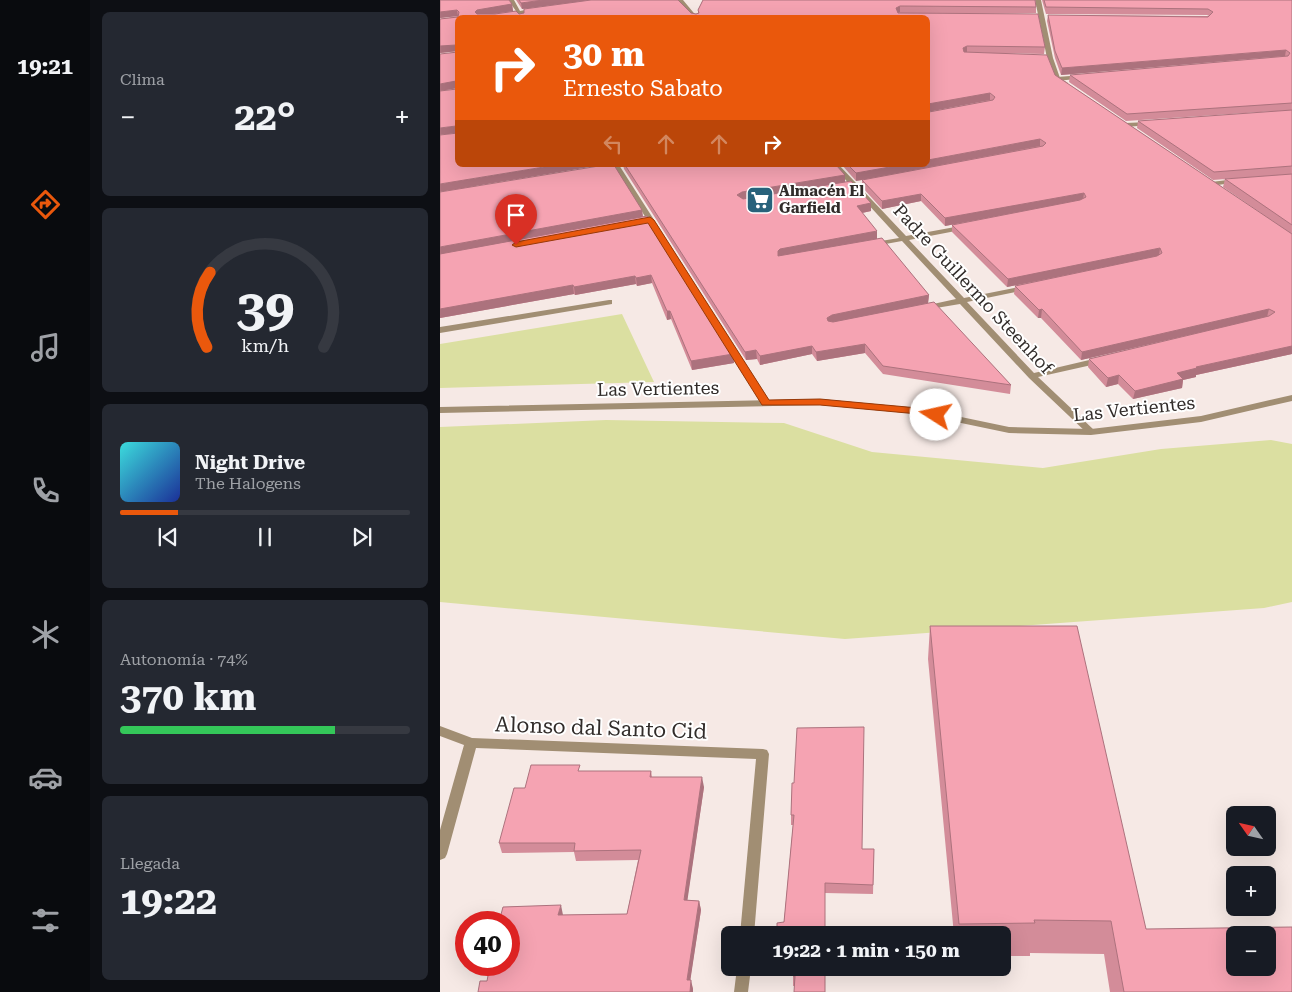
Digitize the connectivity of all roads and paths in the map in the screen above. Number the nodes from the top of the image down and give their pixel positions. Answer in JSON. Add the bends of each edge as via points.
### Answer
{"nodes":[{"id":1,"x":512,"y":0,"type":"edge"},
{"id":2,"x":680,"y":0,"type":"edge"},
{"id":3,"x":1038,"y":0,"type":"edge"},
{"id":4,"x":546,"y":9,"type":"edge"},
{"id":5,"x":521,"y":15,"type":"edge"},
{"id":6,"x":693,"y":15,"type":"edge"},
{"id":7,"x":1032,"y":17,"type":"edge"},
{"id":8,"x":1041,"y":17,"type":"junction"},
{"id":9,"x":1051,"y":17,"type":"edge"},
{"id":10,"x":1041,"y":58,"type":"edge"},
{"id":11,"x":1050,"y":58,"type":"junction"},
{"id":12,"x":1087,"y":76,"type":"edge"},
{"id":13,"x":1058,"y":79,"type":"junction"},
{"id":14,"x":1072,"y":89,"type":"edge"},
{"id":15,"x":1118,"y":120,"type":"edge"},
{"id":16,"x":1155,"y":123,"type":"edge"},
{"id":17,"x":1125,"y":125,"type":"junction"},
{"id":18,"x":1133,"y":131,"type":"edge"},
{"id":19,"x":613,"y":167,"type":"edge"},
{"id":20,"x":617,"y":167,"type":"edge"},
{"id":21,"x":836,"y":167,"type":"edge"},
{"id":22,"x":607,"y":169,"type":"edge"},
{"id":23,"x":1203,"y":178,"type":"edge"},
{"id":24,"x":1247,"y":181,"type":"edge"},
{"id":25,"x":863,"y":183,"type":"edge"},
{"id":26,"x":1211,"y":184,"type":"junction"},
{"id":27,"x":854,"y":185,"type":"junction"},
{"id":28,"x":844,"y":187,"type":"edge"},
{"id":29,"x":1219,"y":189,"type":"edge"},
{"id":30,"x":650,"y":220,"type":"junction"},
{"id":31,"x":641,"y":221,"type":"edge"},
{"id":32,"x":972,"y":226,"type":"edge"},
{"id":33,"x":904,"y":239,"type":"junction"},
{"id":34,"x":867,"y":246,"type":"edge"},
{"id":35,"x":1039,"y":285,"type":"edge"},
{"id":36,"x":962,"y":301,"type":"junction"},
{"id":37,"x":609,"y":302,"type":"dead end"},
{"id":38,"x":916,"y":310,"type":"edge"},
{"id":39,"x":440,"y":330,"type":"edge"},
{"id":40,"x":1108,"y":358,"type":"edge"},
{"id":41,"x":1032,"y":376,"type":"junction"},
{"id":42,"x":1292,"y":398,"type":"edge"},
{"id":43,"x":766,"y":403,"type":"junction"},
{"id":44,"x":440,"y":410,"type":"edge"},
{"id":45,"x":1091,"y":432,"type":"junction"},
{"id":46,"x":440,"y":731,"type":"edge"},
{"id":47,"x":471,"y":743,"type":"junction"},
{"id":48,"x":440,"y":854,"type":"edge"},
{"id":49,"x":748,"y":926,"type":"edge"},
{"id":50,"x":743,"y":976,"type":"edge"},
{"id":51,"x":742,"y":992,"type":"edge"}],
"edges":[{"from":1,"to":5,"type":"street"},
{"from":2,"to":6,"type":"street"},
{"from":3,"to":8,"type":"street"},
{"from":4,"to":5,"type":"street"},
{"from":7,"to":8,"type":"street"},
{"from":8,"to":9,"type":"street"},
{"from":8,"to":11,"type":"street"},
{"from":10,"to":11,"type":"street"},
{"from":11,"to":13,"type":"street"},
{"from":12,"to":13,"type":"street"},
{"from":13,"to":14,"type":"street"},
{"from":15,"to":17,"type":"street"},
{"from":16,"to":17,"type":"street"},
{"from":17,"to":18,"type":"street"},
{"from":19,"to":22,"type":"street"},
{"from":20,"to":30,"type":"street"},
{"from":21,"to":27,"type":"street","name":"Padre Guillermo Steenhof"},
{"from":23,"to":26,"type":"street"},
{"from":24,"to":26,"type":"street"},
{"from":25,"to":27,"type":"street"},
{"from":26,"to":29,"type":"street"},
{"from":27,"to":28,"type":"street"},
{"from":27,"to":33,"type":"street","name":"Padre Guillermo Steenhof"},
{"from":30,"to":31,"type":"street"},
{"from":30,"to":43,"type":"street"},
{"from":32,"to":33,"type":"street"},
{"from":33,"to":34,"type":"street"},
{"from":33,"to":36,"type":"street","name":"Padre Guillermo Steenhof"},
{"from":35,"to":36,"type":"street"},
{"from":36,"to":38,"type":"street"},
{"from":36,"to":41,"type":"street","name":"Padre Guillermo Steenhof"},
{"from":37,"to":39,"type":"street"},
{"from":40,"to":41,"type":"street"},
{"from":41,"to":45,"type":"street","name":"Padre Guillermo Steenhof"},
{"from":42,"to":45,"type":"street","name":"Las Vertientes","via":[[1201,419]]},
{"from":43,"to":44,"type":"street","name":"Las Vertientes"},
{"from":43,"to":45,"type":"street","name":"Las Vertientes","via":[[820,402],[918,411],[1009,430]]},
{"from":46,"to":47,"type":"street","name":"Alonso dal Santo Cid"},
{"from":47,"to":48,"type":"street"},
{"from":47,"to":49,"type":"street","name":"Alonso dal Santo Cid","via":[[763,754]]},
{"from":50,"to":51,"type":"street"}]}
